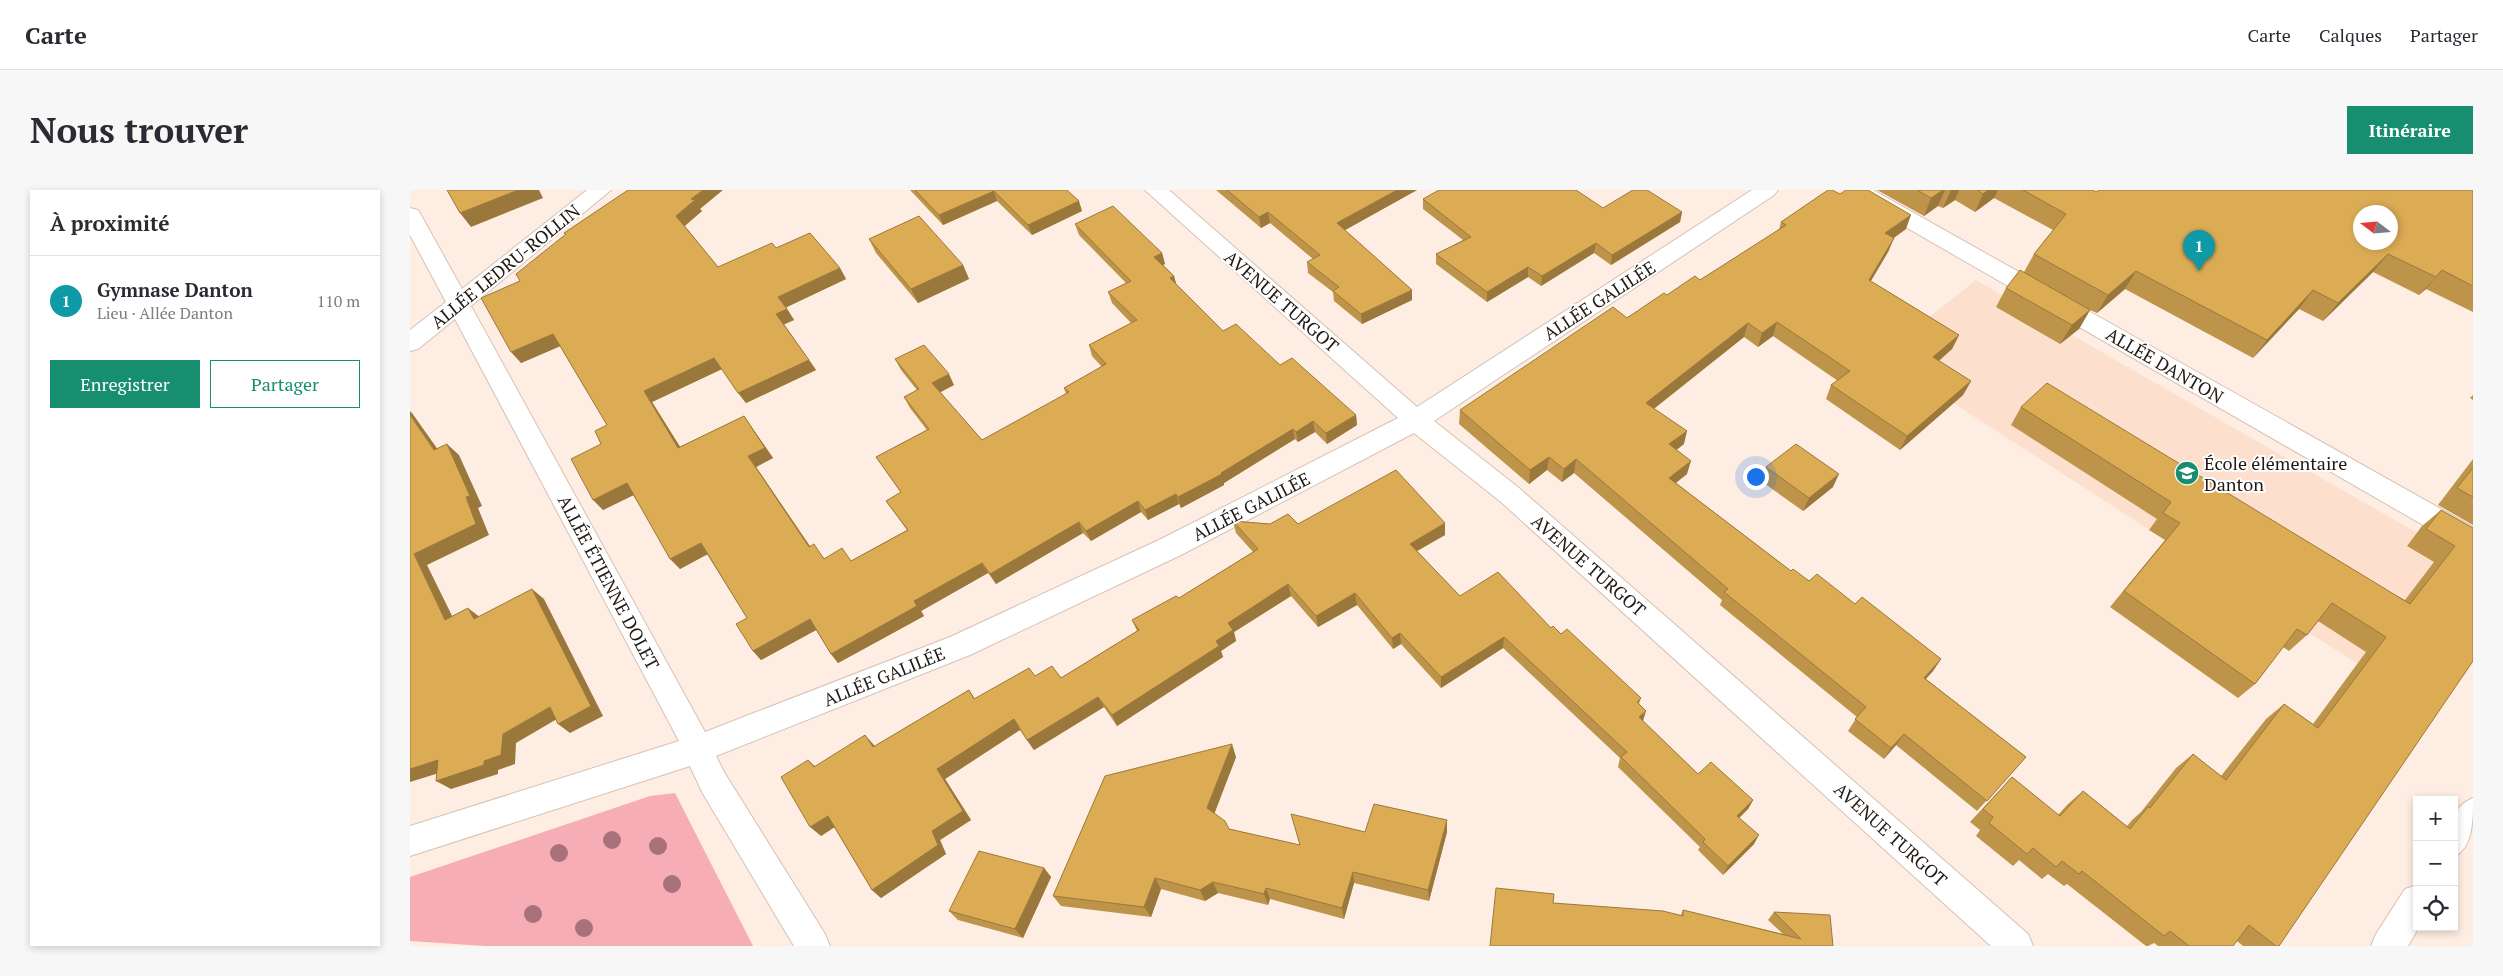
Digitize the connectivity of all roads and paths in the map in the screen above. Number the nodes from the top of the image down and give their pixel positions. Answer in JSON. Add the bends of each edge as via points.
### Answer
{"nodes":[{"id":1,"x":600,"y":190,"type":"edge"},
{"id":2,"x":1156,"y":190,"type":"edge"},
{"id":3,"x":1766,"y":190,"type":"edge"},
{"id":4,"x":1857,"y":190,"type":"edge"},
{"id":5,"x":410,"y":215,"type":"edge"},
{"id":6,"x":458,"y":304,"type":"junction"},
{"id":7,"x":410,"y":343,"type":"edge"},
{"id":8,"x":1416,"y":420,"type":"junction"},
{"id":9,"x":2473,"y":540,"type":"edge"},
{"id":10,"x":698,"y":749,"type":"junction"},
{"id":11,"x":2473,"y":813,"type":"edge"},
{"id":12,"x":410,"y":841,"type":"edge"},
{"id":13,"x":2455,"y":841,"type":"edge"},
{"id":14,"x":2413,"y":907,"type":"edge"},
{"id":15,"x":813,"y":946,"type":"edge"},
{"id":16,"x":2016,"y":946,"type":"edge"},
{"id":17,"x":2388,"y":946,"type":"edge"}],
"edges":[{"from":1,"to":6,"type":"street","name":"ALLÉE LEDRU-ROLLIN"},
{"from":2,"to":8,"type":"street","name":"AVENUE TURGOT"},
{"from":3,"to":8,"type":"street","name":"ALLÉE GALILÉE"},
{"from":4,"to":9,"type":"street","name":"ALLÉE DANTON"},
{"from":5,"to":6,"type":"street","name":"ALLÉE ÉTIENNE DOLET"},
{"from":6,"to":7,"type":"street","name":"ALLÉE LEDRU-ROLLIN"},
{"from":6,"to":10,"type":"street","name":"ALLÉE ÉTIENNE DOLET"},
{"from":8,"to":10,"type":"street","name":"ALLÉE GALILÉE","via":[[1171,547],[960,646]]},
{"from":8,"to":16,"type":"street","name":"AVENUE TURGOT","via":[[1510,495]]},
{"from":10,"to":12,"type":"street","name":"ALLÉE GALILÉE"},
{"from":10,"to":15,"type":"street","name":"ALLÉE ÉTIENNE DOLET","via":[[713,782]]},
{"from":11,"to":13,"type":"street"},
{"from":14,"to":17,"type":"street"}]}
